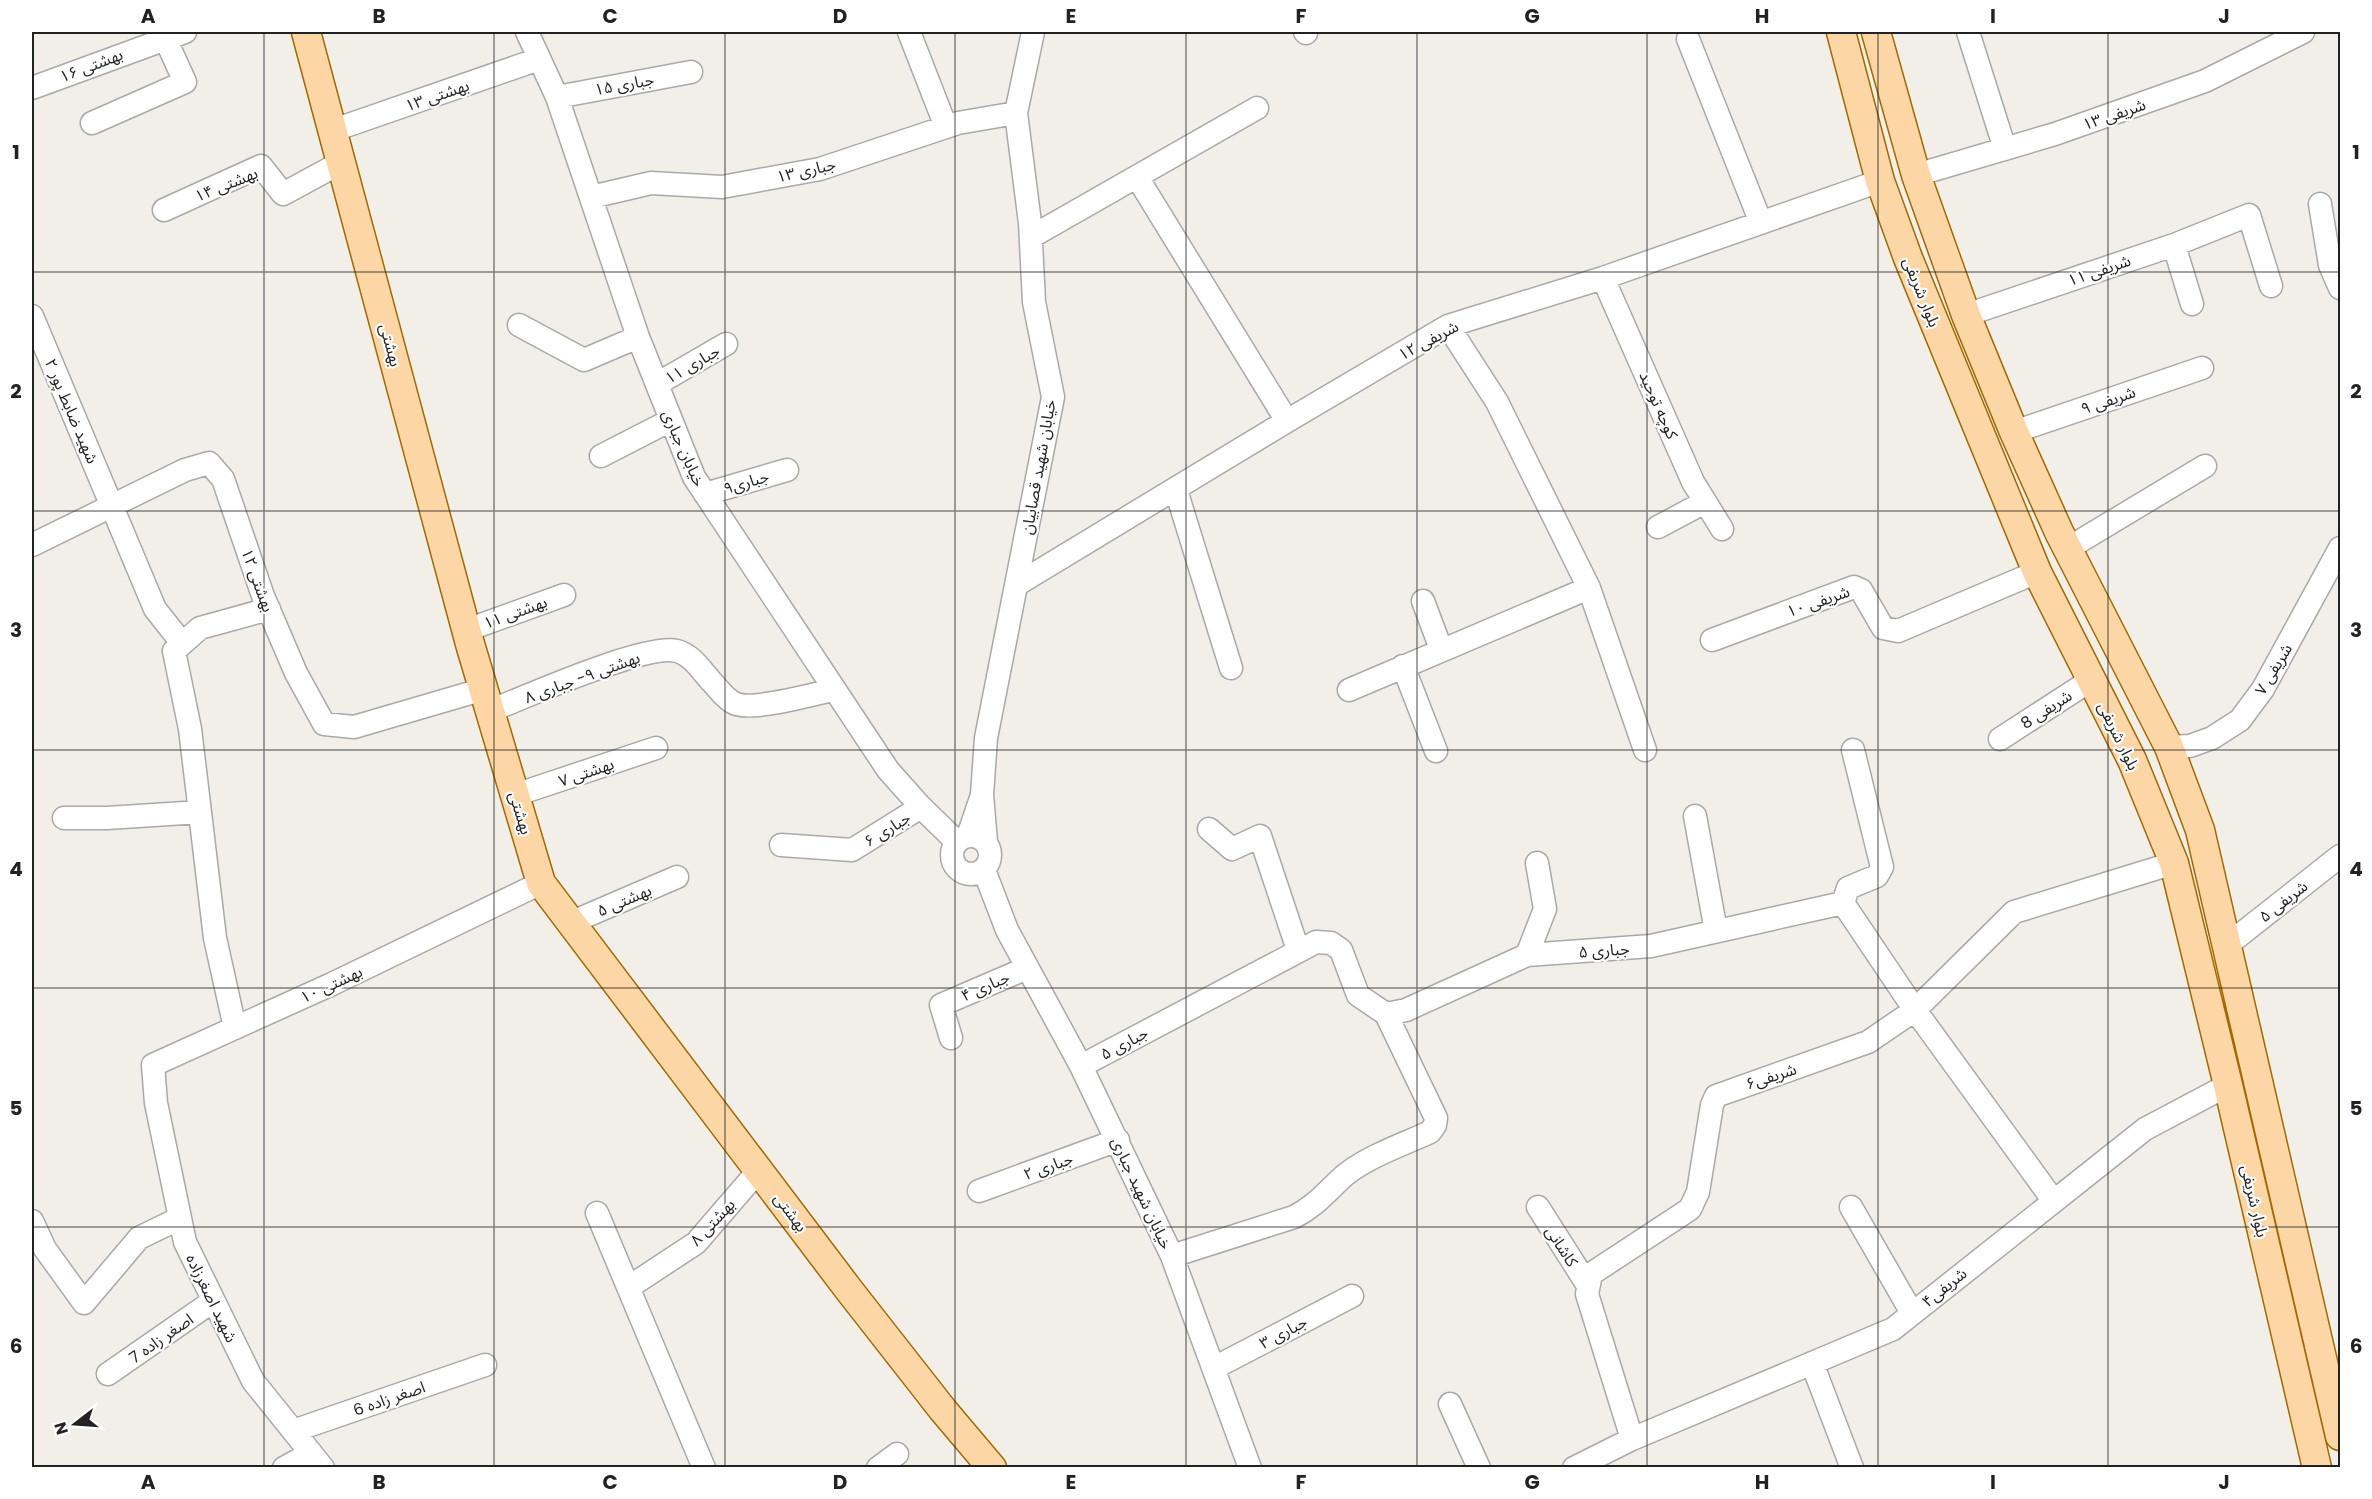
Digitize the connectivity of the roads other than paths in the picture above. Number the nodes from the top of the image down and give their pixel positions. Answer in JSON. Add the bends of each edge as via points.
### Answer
{"nodes":[{"id":1,"x":306,"y":32,"type":"edge"},
{"id":2,"x":527,"y":32,"type":"edge"},
{"id":3,"x":909,"y":32,"type":"edge"},
{"id":4,"x":1033,"y":32,"type":"edge"},
{"id":5,"x":1841,"y":32,"type":"edge"},
{"id":6,"x":1876,"y":32,"type":"edge"},
{"id":7,"x":1968,"y":32,"type":"edge"},
{"id":8,"x":2303,"y":32,"type":"edge"},
{"id":9,"x":175,"y":34,"type":"edge"},
{"id":10,"x":1688,"y":39,"type":"dead end"},
{"id":11,"x":539,"y":59,"type":"junction"},
{"id":12,"x":691,"y":72,"type":"dead end"},
{"id":13,"x":32,"y":88,"type":"edge"},
{"id":14,"x":556,"y":97,"type":"junction"},
{"id":15,"x":1257,"y":108,"type":"dead end"},
{"id":16,"x":1016,"y":113,"type":"junction"},
{"id":17,"x":92,"y":123,"type":"dead end"},
{"id":18,"x":946,"y":127,"type":"junction"},
{"id":19,"x":334,"y":130,"type":"junction"},
{"id":20,"x":2005,"y":149,"type":"junction"},
{"id":21,"x":342,"y":162,"type":"junction"},
{"id":22,"x":1916,"y":175,"type":"junction"},
{"id":23,"x":1137,"y":177,"type":"junction"},
{"id":24,"x":1880,"y":181,"type":"junction"},
{"id":25,"x":591,"y":196,"type":"junction"},
{"id":26,"x":2319,"y":204,"type":"dead end"},
{"id":27,"x":164,"y":210,"type":"dead end"},
{"id":28,"x":1761,"y":223,"type":"junction"},
{"id":29,"x":1031,"y":237,"type":"junction"},
{"id":30,"x":2174,"y":245,"type":"junction"},
{"id":31,"x":1603,"y":278,"type":"junction"},
{"id":32,"x":2271,"y":286,"type":"dead end"},
{"id":33,"x":2340,"y":288,"type":"edge"},
{"id":34,"x":2192,"y":304,"type":"dead end"},
{"id":35,"x":1966,"y":315,"type":"junction"},
{"id":36,"x":32,"y":316,"type":"edge"},
{"id":37,"x":519,"y":325,"type":"dead end"},
{"id":38,"x":1448,"y":326,"type":"junction"},
{"id":39,"x":638,"y":338,"type":"junction"},
{"id":40,"x":726,"y":344,"type":"dead end"},
{"id":41,"x":2202,"y":368,"type":"dead end"},
{"id":42,"x":657,"y":384,"type":"junction"},
{"id":43,"x":671,"y":420,"type":"junction"},
{"id":44,"x":1287,"y":421,"type":"junction"},
{"id":45,"x":2014,"y":432,"type":"junction"},
{"id":46,"x":601,"y":456,"type":"dead end"},
{"id":47,"x":2205,"y":466,"type":"dead end"},
{"id":48,"x":787,"y":470,"type":"dead end"},
{"id":49,"x":2033,"y":473,"type":"junction"},
{"id":50,"x":2001,"y":486,"type":"junction"},
{"id":51,"x":1176,"y":489,"type":"junction"},
{"id":52,"x":705,"y":494,"type":"junction"},
{"id":53,"x":1705,"y":502,"type":"junction"},
{"id":54,"x":111,"y":506,"type":"junction"},
{"id":55,"x":1658,"y":527,"type":"dead end"},
{"id":56,"x":1722,"y":528,"type":"dead end"},
{"id":57,"x":32,"y":545,"type":"edge"},
{"id":58,"x":2340,"y":548,"type":"edge"},
{"id":59,"x":2067,"y":549,"type":"junction"},
{"id":60,"x":2037,"y":572,"type":"junction"},
{"id":61,"x":1016,"y":585,"type":"junction"},
{"id":62,"x":1588,"y":588,"type":"junction"},
{"id":63,"x":564,"y":595,"type":"dead end"},
{"id":64,"x":1423,"y":601,"type":"dead end"},
{"id":65,"x":268,"y":609,"type":"junction"},
{"id":66,"x":466,"y":630,"type":"junction"},
{"id":67,"x":1712,"y":640,"type":"dead end"},
{"id":68,"x":182,"y":643,"type":"junction"},
{"id":69,"x":1441,"y":649,"type":"junction"},
{"id":70,"x":1402,"y":666,"type":"junction"},
{"id":71,"x":1231,"y":668,"type":"dead end"},
{"id":72,"x":2091,"y":680,"type":"junction"},
{"id":73,"x":833,"y":690,"type":"junction"},
{"id":74,"x":1349,"y":690,"type":"dead end"},
{"id":75,"x":487,"y":700,"type":"junction"},
{"id":76,"x":2000,"y":739,"type":"dead end"},
{"id":77,"x":2169,"y":747,"type":"junction"},
{"id":78,"x":656,"y":748,"type":"dead end"},
{"id":79,"x":1645,"y":750,"type":"dead end"},
{"id":80,"x":1853,"y":750,"type":"dead end"},
{"id":81,"x":1436,"y":751,"type":"dead end"},
{"id":82,"x":515,"y":795,"type":"junction"},
{"id":83,"x":921,"y":807,"type":"junction"},
{"id":84,"x":200,"y":812,"type":"junction"},
{"id":85,"x":1695,"y":816,"type":"dead end"},
{"id":86,"x":64,"y":818,"type":"dead end"},
{"id":87,"x":1209,"y":829,"type":"dead end"},
{"id":88,"x":970,"y":840,"type":"junction"},
{"id":89,"x":781,"y":845,"type":"dead end"},
{"id":90,"x":2340,"y":856,"type":"edge"},
{"id":91,"x":1537,"y":863,"type":"dead end"},
{"id":92,"x":2174,"y":863,"type":"junction"},
{"id":93,"x":975,"y":872,"type":"junction"},
{"id":94,"x":677,"y":877,"type":"dead end"},
{"id":95,"x":541,"y":883,"type":"junction"},
{"id":96,"x":1843,"y":903,"type":"junction"},
{"id":97,"x":570,"y":923,"type":"junction"},
{"id":98,"x":1716,"y":931,"type":"junction"},
{"id":99,"x":2226,"y":945,"type":"junction"},
{"id":100,"x":1298,"y":950,"type":"junction"},
{"id":101,"x":1527,"y":955,"type":"junction"},
{"id":102,"x":1027,"y":968,"type":"junction"},
{"id":103,"x":1915,"y":1010,"type":"junction"},
{"id":104,"x":1386,"y":1014,"type":"junction"},
{"id":105,"x":235,"y":1028,"type":"junction"},
{"id":106,"x":951,"y":1038,"type":"dead end"},
{"id":107,"x":1081,"y":1066,"type":"junction"},
{"id":108,"x":2228,"y":1085,"type":"junction"},
{"id":109,"x":156,"y":1103,"type":"joint"},
{"id":110,"x":1118,"y":1140,"type":"junction"},
{"id":111,"x":759,"y":1170,"type":"junction"},
{"id":112,"x":979,"y":1191,"type":"dead end"},
{"id":113,"x":2053,"y":1200,"type":"junction"},
{"id":114,"x":1538,"y":1207,"type":"dead end"},
{"id":115,"x":1851,"y":1207,"type":"dead end"},
{"id":116,"x":597,"y":1213,"type":"dead end"},
{"id":117,"x":180,"y":1218,"type":"junction"},
{"id":118,"x":32,"y":1221,"type":"edge"},
{"id":119,"x":1172,"y":1256,"type":"junction"},
{"id":120,"x":1587,"y":1284,"type":"junction"},
{"id":121,"x":629,"y":1287,"type":"junction"},
{"id":122,"x":1352,"y":1296,"type":"dead end"},
{"id":123,"x":213,"y":1301,"type":"junction"},
{"id":124,"x":1912,"y":1313,"type":"junction"},
{"id":125,"x":1812,"y":1363,"type":"junction"},
{"id":126,"x":485,"y":1365,"type":"dead end"},
{"id":127,"x":1214,"y":1368,"type":"junction"},
{"id":128,"x":108,"y":1374,"type":"dead end"},
{"id":129,"x":1450,"y":1404,"type":"dead end"},
{"id":130,"x":293,"y":1431,"type":"junction"},
{"id":131,"x":2340,"y":1436,"type":"edge"},
{"id":132,"x":1632,"y":1439,"type":"junction"},
{"id":133,"x":897,"y":1454,"type":"dead end"},
{"id":134,"x":317,"y":1460,"type":"edge"},
{"id":135,"x":284,"y":1467,"type":"edge"},
{"id":136,"x":704,"y":1467,"type":"edge"},
{"id":137,"x":878,"y":1467,"type":"edge"},
{"id":138,"x":992,"y":1467,"type":"edge"},
{"id":139,"x":1250,"y":1467,"type":"edge"},
{"id":140,"x":1479,"y":1467,"type":"edge"},
{"id":141,"x":1574,"y":1467,"type":"edge"},
{"id":142,"x":1852,"y":1467,"type":"edge"},
{"id":143,"x":2317,"y":1467,"type":"edge"}],
"edges":[{"from":1,"to":19,"type":"main road","name":"بهشتی"},
{"from":2,"to":11,"type":"street","name":"خیابان جباری"},
{"from":3,"to":18,"type":"street"},
{"from":4,"to":16,"type":"street","name":"خیابان شهید قصابیان"},
{"from":5,"to":24,"type":"main road","name":"بلوار شریفی"},
{"from":6,"to":22,"type":"main road","name":"بلوار شریفی"},
{"from":7,"to":20,"type":"street"},
{"from":8,"to":20,"type":"street","name":"شریفی ۱۳","via":[[2205,81]]},
{"from":9,"to":13,"type":"street","name":"بهشتی ۱۶"},
{"from":9,"to":17,"type":"street","via":[[186,82]]},
{"from":10,"to":28,"type":"street"},
{"from":11,"to":14,"type":"street","name":"خیابان جباری"},
{"from":11,"to":19,"type":"street","name":"بهشتی ۱۳"},
{"from":12,"to":14,"type":"street","name":"جباری ۱۵"},
{"from":14,"to":25,"type":"street","name":"خیابان جباری"},
{"from":15,"to":23,"type":"street"},
{"from":16,"to":18,"type":"street","name":"جباری ۱۳"},
{"from":16,"to":29,"type":"street","name":"خیابان شهید قصابیان"},
{"from":18,"to":25,"type":"street","name":"جباری ۱۳","via":[[820,169],[722,187],[651,183]]},
{"from":19,"to":21,"type":"main road","name":"بهشتی"},
{"from":20,"to":22,"type":"street","name":"شریفی ۱۳"},
{"from":21,"to":27,"type":"street","name":"بهشتی ۱۴","via":[[283,194],[261,166]]},
{"from":21,"to":66,"type":"main road","name":"بهشتی"},
{"from":22,"to":35,"type":"main road","name":"بلوار شریفی"},
{"from":23,"to":29,"type":"street"},
{"from":23,"to":44,"type":"street"},
{"from":24,"to":28,"type":"street","name":"شریفی ۱۲"},
{"from":24,"to":50,"type":"main road","name":"بلوار شریفی"},
{"from":25,"to":39,"type":"street","name":"خیابان جباری"},
{"from":26,"to":33,"type":"street","via":[[2330,265]]},
{"from":28,"to":31,"type":"street","name":"شریفی ۱۲"},
{"from":29,"to":61,"type":"street","name":"خیابان شهید قصابیان","via":[[1034,302],[1053,397]]},
{"from":30,"to":32,"type":"street","name":"شریفی ۱۱","via":[[2249,215]]},
{"from":30,"to":34,"type":"street"},
{"from":30,"to":35,"type":"street","name":"شریفی ۱۱"},
{"from":31,"to":38,"type":"street","name":"شریفی ۱۲"},
{"from":31,"to":53,"type":"street","name":"کوچه توحید"},
{"from":35,"to":45,"type":"main road","name":"بلوار شریفی"},
{"from":36,"to":54,"type":"street","name":"شهید ضابط پور ۲"},
{"from":37,"to":39,"type":"street","via":[[584,360]]},
{"from":38,"to":44,"type":"street","name":"شریفی ۱۲"},
{"from":38,"to":62,"type":"street","via":[[1497,402]]},
{"from":39,"to":42,"type":"street","name":"خیابان جباری"},
{"from":40,"to":42,"type":"street","name":"جباری ۱۱"},
{"from":41,"to":45,"type":"street","name":"شریفی ۹"},
{"from":42,"to":43,"type":"street","name":"خیابان جباری"},
{"from":43,"to":46,"type":"street"},
{"from":43,"to":52,"type":"street","name":"خیابان جباری"},
{"from":44,"to":51,"type":"street","name":"شریفی ۱۲"},
{"from":45,"to":49,"type":"main road","name":"بلوار شریفی"},
{"from":47,"to":59,"type":"street"},
{"from":48,"to":52,"type":"street","name":"جباری۹"},
{"from":49,"to":50,"type":"main road"},
{"from":49,"to":59,"type":"main road","name":"بلوار شریفی"},
{"from":50,"to":60,"type":"main road","name":"بلوار شریفی"},
{"from":51,"to":61,"type":"street","name":"شریفی ۱۲"},
{"from":51,"to":71,"type":"street"},
{"from":52,"to":73,"type":"street","name":"خیابان جباری"},
{"from":53,"to":55,"type":"street"},
{"from":53,"to":56,"type":"street","name":"کوچه توحید"},
{"from":54,"to":57,"type":"street","name":"بهشتی ۱۲"},
{"from":54,"to":65,"type":"street","name":"بهشتی ۱۲","via":[[185,470],[209,464],[223,479]]},
{"from":54,"to":68,"type":"street","name":"شهید ضابط پور ۲","via":[[155,609]]},
{"from":58,"to":77,"type":"street","name":"شریفی ۷","via":[[2263,688],[2240,720],[2212,738],[2190,746]]},
{"from":59,"to":77,"type":"main road","name":"بلوار شریفی"},
{"from":60,"to":67,"type":"street","name":"شریفی ۱۰","via":[[1898,631],[1883,628],[1861,590],[1854,587]]},
{"from":60,"to":72,"type":"main road","name":"بلوار شریفی"},
{"from":61,"to":88,"type":"street","name":"خیابان شهید قصابیان","via":[[986,738],[982,795]]},
{"from":62,"to":69,"type":"street"},
{"from":62,"to":79,"type":"street"},
{"from":63,"to":66,"type":"street","name":"بهشتی ۱۱"},
{"from":64,"to":69,"type":"street"},
{"from":65,"to":68,"type":"street","via":[[200,628]]},
{"from":65,"to":75,"type":"street","name":"بهشتی ۱۲","via":[[324,724],[354,727]]},
{"from":66,"to":75,"type":"main road","name":"بهشتی"},
{"from":68,"to":84,"type":"street","via":[[174,651],[190,729]]},
{"from":69,"to":70,"type":"street"},
{"from":70,"to":74,"type":"street"},
{"from":70,"to":81,"type":"street"},
{"from":72,"to":76,"type":"street","name":"شریفی 8"},
{"from":72,"to":92,"type":"main road","name":"بلوار شریفی","via":[[2132,759]]},
{"from":73,"to":75,"type":"street","name":"بهشتی ۹- جباری ۸","via":[[744,706],[722,693],[690,657],[664,650]]},
{"from":73,"to":83,"type":"street","name":"خیابان جباری","via":[[888,770]]},
{"from":75,"to":82,"type":"main road","name":"بهشتی"},
{"from":77,"to":99,"type":"main road","name":"بلوار شریفی","via":[[2200,830]]},
{"from":78,"to":82,"type":"street","name":"بهشتی ۷"},
{"from":80,"to":96,"type":"street","via":[[1882,867],[1877,876],[1848,888]]},
{"from":82,"to":95,"type":"main road","name":"بهشتی"},
{"from":83,"to":88,"type":"street","name":"خیابان جباری"},
{"from":83,"to":89,"type":"street","name":"جباری ۶","via":[[852,850]]},
{"from":84,"to":86,"type":"street"},
{"from":84,"to":105,"type":"street","via":[[215,938]]},
{"from":85,"to":98,"type":"street"},
{"from":87,"to":100,"type":"street","via":[[1232,849],[1260,836]]},
{"from":88,"to":93,"type":"street","via":[[991,851],[990,862]]},
{"from":88,"to":93,"type":"street","via":[[953,849],[954,863]]},
{"from":90,"to":99,"type":"street","name":"شریفی ۵"},
{"from":91,"to":101,"type":"street","via":[[1545,909]]},
{"from":92,"to":103,"type":"street","name":"شریفی۶","via":[[2014,912]]},
{"from":92,"to":108,"type":"main road","name":"بلوار شریفی"},
{"from":93,"to":102,"type":"street","name":"خیابان شهید جباری"},
{"from":94,"to":97,"type":"street","name":"بهشتی ۵"},
{"from":95,"to":97,"type":"main road","name":"بهشتی"},
{"from":95,"to":105,"type":"street","name":"بهشتی ۱۰"},
{"from":96,"to":98,"type":"street","name":"جباری ۵"},
{"from":96,"to":103,"type":"street"},
{"from":97,"to":111,"type":"main road","name":"بهشتی"},
{"from":98,"to":101,"type":"street","name":"جباری ۵","via":[[1651,946]]},
{"from":99,"to":131,"type":"main road","name":"بلوار شریفی"},
{"from":100,"to":104,"type":"street","name":"جباری ۵","via":[[1316,942],[1331,943],[1341,950],[1358,995]]},
{"from":100,"to":107,"type":"street","name":"جباری ۵"},
{"from":101,"to":104,"type":"street","name":"جباری ۵","via":[[1406,1010]]},
{"from":102,"to":106,"type":"street","name":"جباری ۴","via":[[941,1005]]},
{"from":102,"to":107,"type":"street","name":"خیابان شهید جباری"},
{"from":103,"to":113,"type":"street"},
{"from":103,"to":120,"type":"street","name":"شریفی۶","via":[[1869,1042],[1716,1096],[1698,1192],[1690,1209],[1591,1274]]},
{"from":104,"to":119,"type":"street","via":[[1436,1118],[1430,1132],[1347,1174],[1312,1208],[1294,1217]]},
{"from":105,"to":109,"type":"street","name":"بهشتی ۱۰","via":[[153,1065]]},
{"from":107,"to":110,"type":"street","name":"خیابان شهید جباری"},
{"from":108,"to":113,"type":"street","name":"شریفی۴","via":[[2145,1129]]},
{"from":108,"to":143,"type":"main road","name":"بلوار شریفی"},
{"from":109,"to":117,"type":"street","name":"شهید اصغرزاده"},
{"from":110,"to":112,"type":"street","name":"جباری ۲"},
{"from":110,"to":119,"type":"street","name":"خیابان شهید جباری"},
{"from":111,"to":121,"type":"street","name":"بهشتی ۸","via":[[696,1243]]},
{"from":111,"to":138,"type":"main road","name":"بهشتی","via":[[943,1410]]},
{"from":113,"to":124,"type":"street","name":"شریفی۴"},
{"from":114,"to":120,"type":"street","name":"کاشانی"},
{"from":115,"to":124,"type":"street"},
{"from":116,"to":121,"type":"street"},
{"from":117,"to":118,"type":"street","via":[[139,1238],[84,1303],[45,1249]]},
{"from":117,"to":123,"type":"street","name":"شهید اصغرزاده","via":[[185,1242]]},
{"from":119,"to":127,"type":"street","name":"خیابان شهید جباری"},
{"from":120,"to":132,"type":"street"},
{"from":121,"to":136,"type":"street"},
{"from":122,"to":127,"type":"street","name":"جباری ۳"},
{"from":123,"to":128,"type":"street","name":"اصغر زاده 7"},
{"from":123,"to":130,"type":"street","name":"شهید اصغرزاده","via":[[252,1381]]},
{"from":124,"to":125,"type":"street","name":"شریفی۴","via":[[1893,1329]]},
{"from":125,"to":132,"type":"street","name":"شریفی۴"},
{"from":125,"to":142,"type":"street"},
{"from":126,"to":130,"type":"street","name":"اصغر زاده 6"},
{"from":127,"to":139,"type":"street","name":"خیابان شهید جباری"},
{"from":129,"to":140,"type":"street"},
{"from":130,"to":134,"type":"street","name":"شهید اصغرزاده"},
{"from":132,"to":141,"type":"street","name":"شریفی۴"},
{"from":133,"to":137,"type":"street"},
{"from":134,"to":135,"type":"street"}]}
